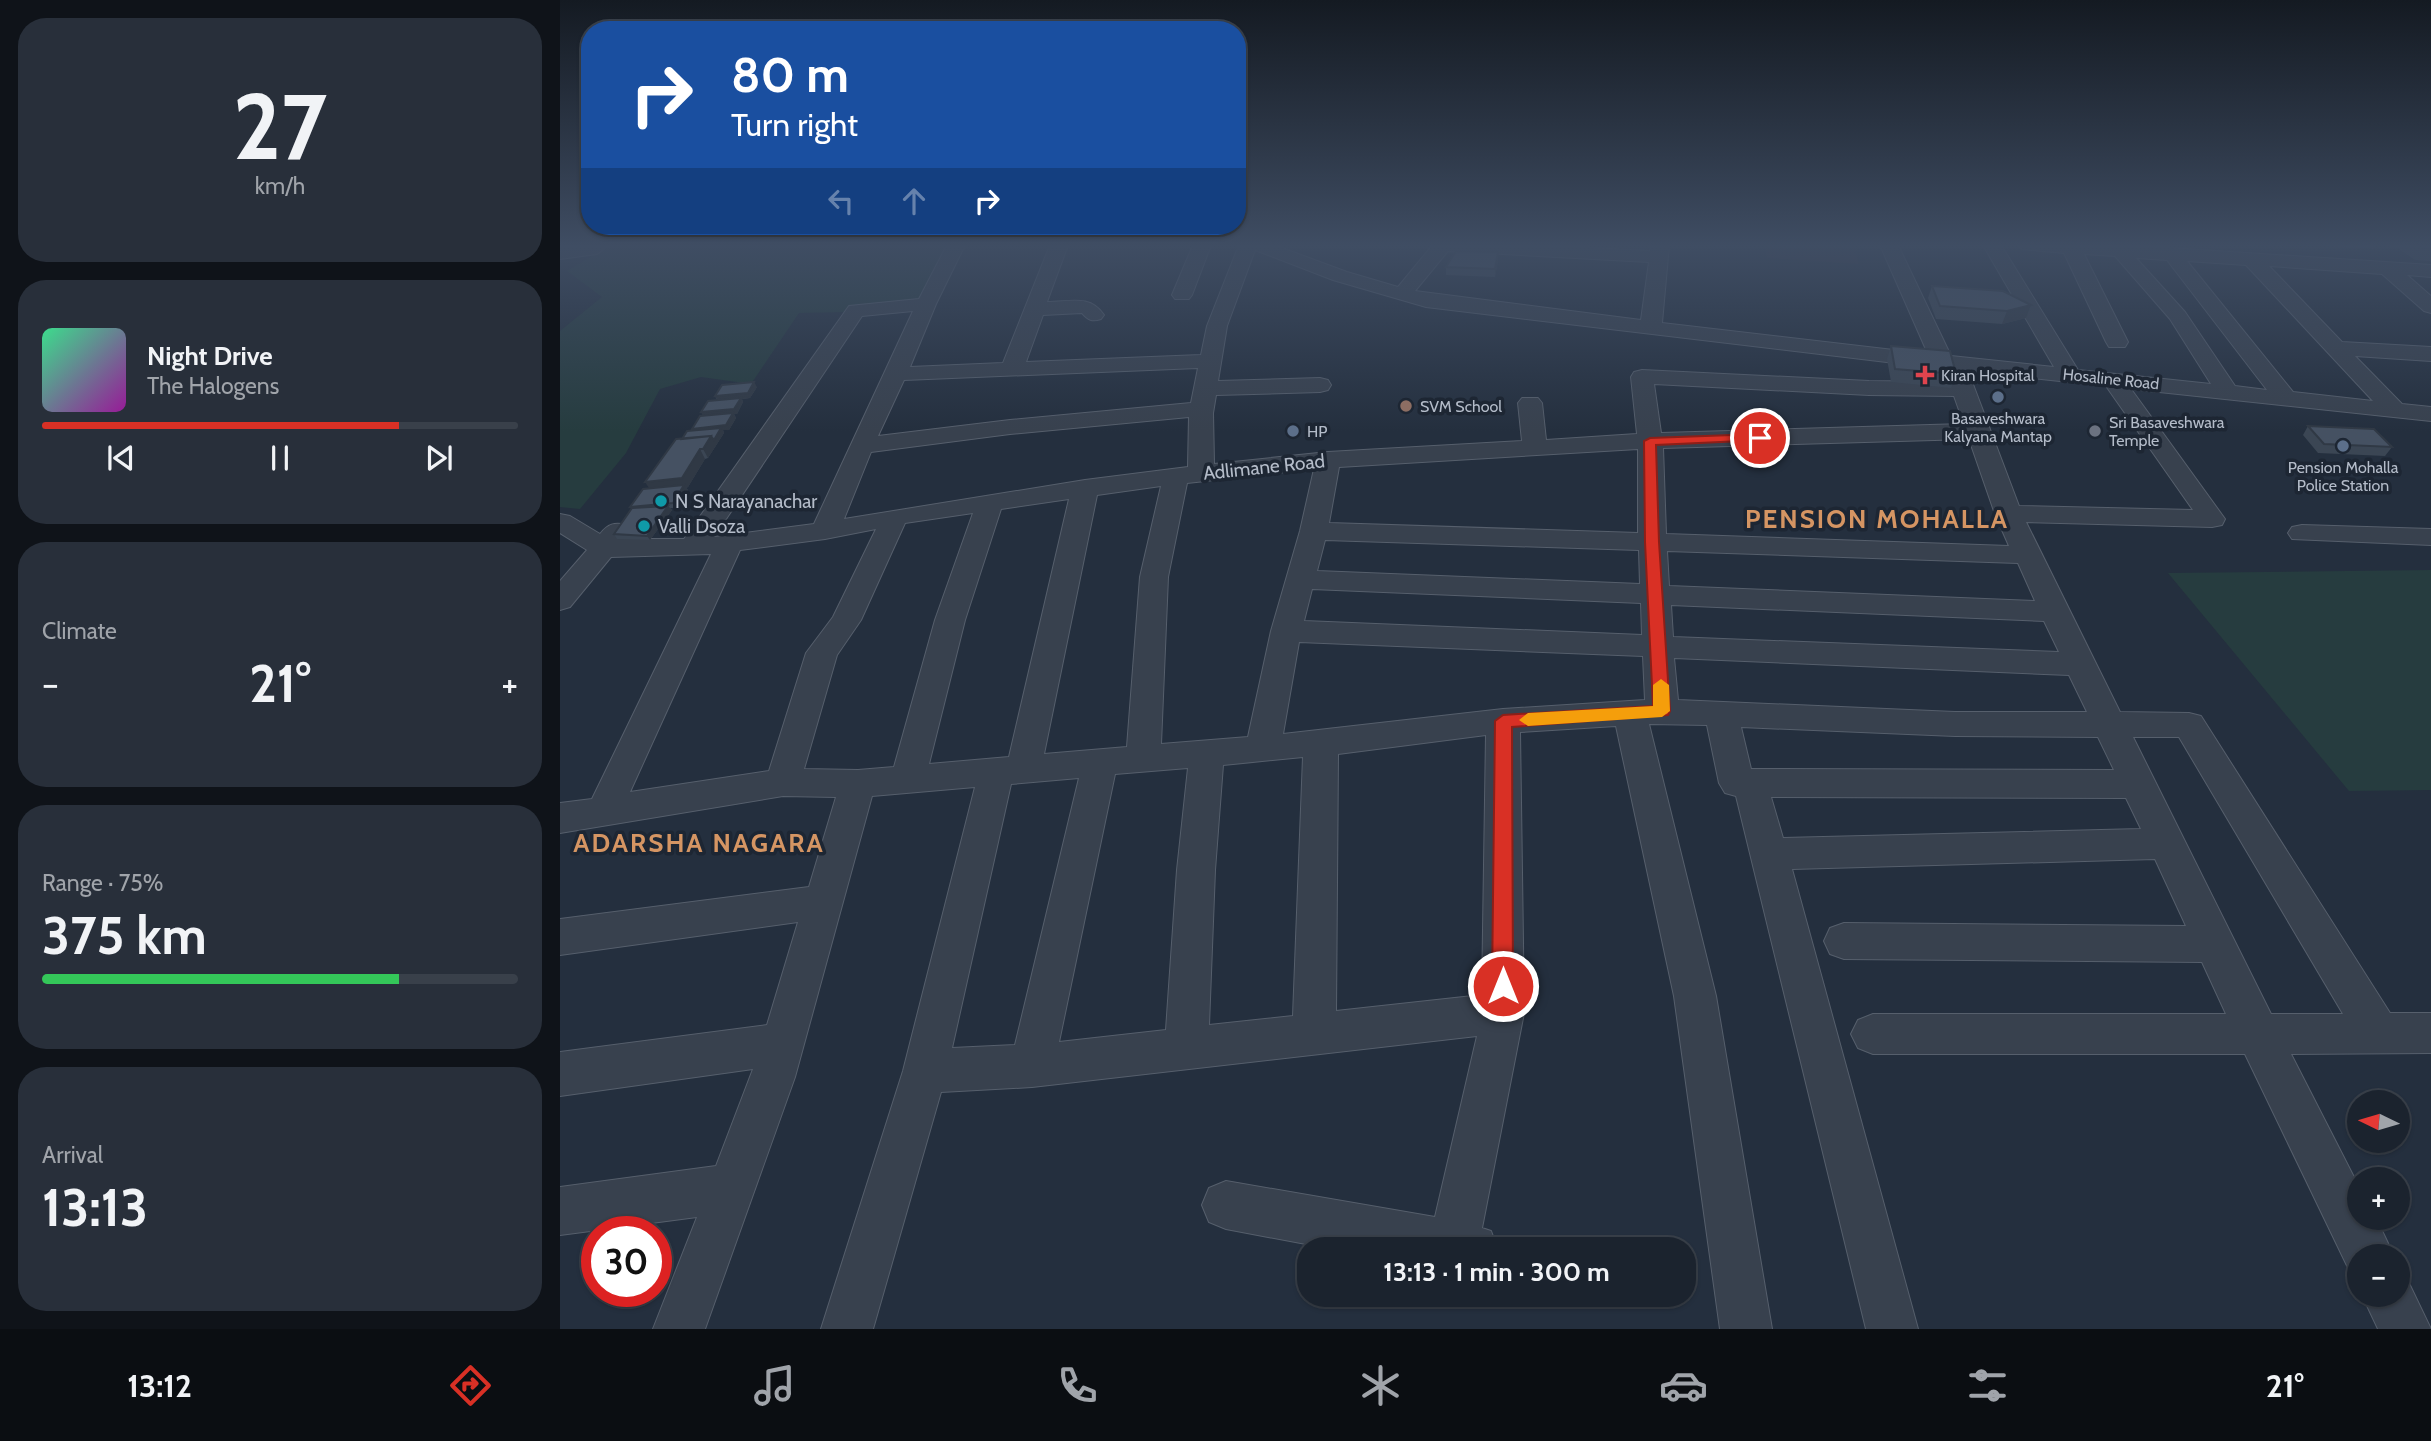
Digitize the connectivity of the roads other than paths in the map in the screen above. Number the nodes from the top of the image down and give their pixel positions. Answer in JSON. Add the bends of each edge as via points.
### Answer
{"nodes":[{"id":1,"x":891,"y":307,"type":"edge"},
{"id":2,"x":925,"y":307,"type":"edge"},
{"id":3,"x":1086,"y":307,"type":"edge"},
{"id":4,"x":1087,"y":307,"type":"edge"},
{"id":5,"x":1224,"y":307,"type":"edge"},
{"id":6,"x":1481,"y":307,"type":"edge"},
{"id":7,"x":1649,"y":307,"type":"edge"},
{"id":8,"x":1921,"y":307,"type":"edge"},
{"id":9,"x":2030,"y":307,"type":"edge"},
{"id":10,"x":2101,"y":307,"type":"edge"},
{"id":11,"x":2170,"y":307,"type":"edge"},
{"id":12,"x":2214,"y":307,"type":"edge"},
{"id":13,"x":2297,"y":307,"type":"edge"},
{"id":14,"x":1035,"y":309,"type":"joint"},
{"id":15,"x":1094,"y":315,"type":"dead end"},
{"id":16,"x":1646,"y":325,"type":"junction"},
{"id":17,"x":2117,"y":342,"type":"dead end"},
{"id":18,"x":2336,"y":348,"type":"junction"},
{"id":19,"x":2431,"y":354,"type":"edge"},
{"id":20,"x":1210,"y":361,"type":"junction"},
{"id":21,"x":1948,"y":362,"type":"junction"},
{"id":22,"x":1012,"y":369,"type":"junction"},
{"id":23,"x":897,"y":374,"type":"junction"},
{"id":24,"x":2070,"y":375,"type":"junction"},
{"id":25,"x":1642,"y":377,"type":"junction"},
{"id":26,"x":2113,"y":380,"type":"junction"},
{"id":27,"x":1320,"y":385,"type":"dead end"},
{"id":28,"x":1964,"y":390,"type":"junction"},
{"id":29,"x":2227,"y":391,"type":"junction"},
{"id":30,"x":1203,"y":398,"type":"junction"},
{"id":31,"x":2286,"y":398,"type":"junction"},
{"id":32,"x":1530,"y":403,"type":"dead end"},
{"id":33,"x":2395,"y":410,"type":"junction"},
{"id":34,"x":2431,"y":414,"type":"edge"},
{"id":35,"x":1980,"y":431,"type":"junction"},
{"id":36,"x":1650,"y":441,"type":"junction"},
{"id":37,"x":861,"y":446,"type":"junction"},
{"id":38,"x":1535,"y":448,"type":"junction"},
{"id":39,"x":1328,"y":460,"type":"junction"},
{"id":40,"x":1189,"y":474,"type":"junction"},
{"id":41,"x":1085,"y":488,"type":"junction"},
{"id":42,"x":990,"y":503,"type":"junction"},
{"id":43,"x":2008,"y":514,"type":"junction"},
{"id":44,"x":628,"y":516,"type":"edge"},
{"id":45,"x":895,"y":517,"type":"junction"},
{"id":46,"x":560,"y":522,"type":"edge"},
{"id":47,"x":825,"y":531,"type":"junction"},
{"id":48,"x":1314,"y":531,"type":"junction"},
{"id":49,"x":2302,"y":533,"type":"dead end"},
{"id":50,"x":2431,"y":537,"type":"edge"},
{"id":51,"x":1652,"y":542,"type":"junction"},
{"id":52,"x":729,"y":545,"type":"junction"},
{"id":53,"x":604,"y":548,"type":"junction"},
{"id":54,"x":692,"y":548,"type":"junction"},
{"id":55,"x":2027,"y":555,"type":"junction"},
{"id":56,"x":1299,"y":579,"type":"junction"},
{"id":57,"x":1656,"y":593,"type":"junction"},
{"id":58,"x":560,"y":600,"type":"edge"},
{"id":59,"x":2053,"y":612,"type":"junction"},
{"id":60,"x":1286,"y":631,"type":"junction"},
{"id":61,"x":1659,"y":646,"type":"junction"},
{"id":62,"x":2079,"y":664,"type":"junction"},
{"id":63,"x":1646,"y":712,"type":"junction"},
{"id":64,"x":1721,"y":714,"type":"junction"},
{"id":65,"x":1503,"y":721,"type":"junction"},
{"id":66,"x":2109,"y":725,"type":"junction"},
{"id":67,"x":1321,"y":743,"type":"junction"},
{"id":68,"x":1263,"y":748,"type":"junction"},
{"id":69,"x":1207,"y":753,"type":"junction"},
{"id":70,"x":1143,"y":758,"type":"junction"},
{"id":71,"x":1100,"y":762,"type":"junction"},
{"id":72,"x":1010,"y":769,"type":"junction"},
{"id":73,"x":908,"y":780,"type":"junction"},
{"id":74,"x":783,"y":782,"type":"junction"},
{"id":75,"x":1750,"y":783,"type":"junction"},
{"id":76,"x":858,"y":784,"type":"junction"},
{"id":77,"x":2137,"y":784,"type":"junction"},
{"id":78,"x":603,"y":812,"type":"junction"},
{"id":79,"x":560,"y":818,"type":"edge"},
{"id":80,"x":2166,"y":844,"type":"junction"},
{"id":81,"x":1769,"y":854,"type":"junction"},
{"id":82,"x":824,"y":902,"type":"junction"},
{"id":83,"x":560,"y":937,"type":"edge"},
{"id":84,"x":1844,"y":941,"type":"dead end"},
{"id":85,"x":2214,"y":944,"type":"junction"},
{"id":86,"x":1503,"y":1013,"type":"junction"},
{"id":87,"x":2431,"y":1033,"type":"edge"},
{"id":88,"x":1314,"y":1034,"type":"junction"},
{"id":89,"x":1873,"y":1034,"type":"dead end"},
{"id":90,"x":2379,"y":1034,"type":"junction"},
{"id":91,"x":2259,"y":1035,"type":"junction"},
{"id":92,"x":783,"y":1044,"type":"junction"},
{"id":93,"x":1186,"y":1048,"type":"junction"},
{"id":94,"x":1032,"y":1066,"type":"junction"},
{"id":95,"x":925,"y":1071,"type":"junction"},
{"id":96,"x":560,"y":1074,"type":"edge"},
{"id":97,"x":731,"y":1188,"type":"junction"},
{"id":98,"x":1226,"y":1205,"type":"dead end"},
{"id":99,"x":560,"y":1211,"type":"edge"},
{"id":100,"x":1407,"y":1237,"type":"edge"},
{"id":101,"x":1466,"y":1237,"type":"edge"},
{"id":102,"x":2363,"y":1244,"type":"edge"},
{"id":103,"x":2394,"y":1307,"type":"edge"},
{"id":104,"x":679,"y":1329,"type":"edge"},
{"id":105,"x":847,"y":1329,"type":"edge"},
{"id":106,"x":1745,"y":1329,"type":"edge"},
{"id":107,"x":1892,"y":1329,"type":"edge"},
{"id":108,"x":2406,"y":1329,"type":"edge"}],
"edges":[{"from":1,"to":54,"type":"street","via":[[856,310]]},
{"from":2,"to":23,"type":"street"},
{"from":3,"to":14,"type":"street"},
{"from":4,"to":15,"type":"street"},
{"from":5,"to":20,"type":"street"},
{"from":6,"to":16,"type":"street","name":"Hosaline Road"},
{"from":7,"to":16,"type":"street"},
{"from":8,"to":21,"type":"street"},
{"from":9,"to":24,"type":"street"},
{"from":10,"to":17,"type":"street"},
{"from":11,"to":29,"type":"street"},
{"from":12,"to":31,"type":"street"},
{"from":13,"to":18,"type":"street"},
{"from":14,"to":22,"type":"street"},
{"from":16,"to":21,"type":"street","name":"Hosaline Road"},
{"from":16,"to":25,"type":"street"},
{"from":18,"to":19,"type":"street"},
{"from":18,"to":33,"type":"street"},
{"from":20,"to":22,"type":"street"},
{"from":20,"to":30,"type":"street"},
{"from":21,"to":24,"type":"street","name":"Hosaline Road"},
{"from":21,"to":28,"type":"street"},
{"from":22,"to":23,"type":"street"},
{"from":23,"to":37,"type":"street"},
{"from":24,"to":26,"type":"street","name":"Hosaline Road"},
{"from":25,"to":28,"type":"street"},
{"from":25,"to":36,"type":"street"},
{"from":26,"to":29,"type":"street","name":"Hosaline Road"},
{"from":26,"to":43,"type":"street","via":[[2212,519]]},
{"from":27,"to":30,"type":"street"},
{"from":28,"to":35,"type":"street"},
{"from":29,"to":31,"type":"street","name":"Hosaline Road"},
{"from":30,"to":37,"type":"street"},
{"from":30,"to":40,"type":"street"},
{"from":31,"to":33,"type":"street","name":"Hosaline Road"},
{"from":32,"to":38,"type":"street"},
{"from":33,"to":34,"type":"street","name":"Hosaline Road"},
{"from":35,"to":36,"type":"street","name":"Adlimane Road"},
{"from":35,"to":43,"type":"street"},
{"from":36,"to":38,"type":"street","name":"Adlimane Road"},
{"from":36,"to":51,"type":"street"},
{"from":37,"to":47,"type":"street"},
{"from":38,"to":39,"type":"street","name":"Adlimane Road"},
{"from":39,"to":40,"type":"street","name":"Adlimane Road"},
{"from":39,"to":48,"type":"street"},
{"from":40,"to":41,"type":"street","name":"Adlimane Road"},
{"from":40,"to":70,"type":"street","via":[[1154,577]]},
{"from":41,"to":42,"type":"street","name":"Adlimane Road"},
{"from":41,"to":72,"type":"street"},
{"from":42,"to":45,"type":"street","name":"Adlimane Road"},
{"from":42,"to":73,"type":"street","via":[[950,620]]},
{"from":43,"to":55,"type":"street"},
{"from":44,"to":53,"type":"street"},
{"from":45,"to":47,"type":"street","name":"Adlimane Road"},
{"from":45,"to":74,"type":"street","via":[[846,620],[822,653]]},
{"from":46,"to":53,"type":"street"},
{"from":47,"to":52,"type":"street","name":"Adlimane Road"},
{"from":48,"to":51,"type":"street"},
{"from":48,"to":56,"type":"street"},
{"from":49,"to":50,"type":"street"},
{"from":51,"to":55,"type":"street"},
{"from":51,"to":57,"type":"street"},
{"from":52,"to":54,"type":"street","name":"Adlimane Road"},
{"from":52,"to":78,"type":"street"},
{"from":53,"to":54,"type":"street","name":"Adlimane Road"},
{"from":53,"to":58,"type":"street"},
{"from":55,"to":59,"type":"street"},
{"from":56,"to":57,"type":"street"},
{"from":56,"to":60,"type":"street"},
{"from":57,"to":59,"type":"street"},
{"from":57,"to":61,"type":"street"},
{"from":59,"to":62,"type":"street"},
{"from":60,"to":61,"type":"street"},
{"from":60,"to":68,"type":"street"},
{"from":61,"to":62,"type":"street"},
{"from":61,"to":63,"type":"street"},
{"from":62,"to":66,"type":"street"},
{"from":63,"to":64,"type":"street"},
{"from":63,"to":65,"type":"street"},
{"from":63,"to":106,"type":"street"},
{"from":64,"to":66,"type":"street"},
{"from":64,"to":75,"type":"street","via":[[1737,783]]},
{"from":65,"to":67,"type":"street"},
{"from":65,"to":86,"type":"street"},
{"from":66,"to":77,"type":"street"},
{"from":66,"to":90,"type":"street","via":[[2189,725]]},
{"from":67,"to":68,"type":"street"},
{"from":67,"to":88,"type":"street"},
{"from":68,"to":69,"type":"street"},
{"from":69,"to":70,"type":"street"},
{"from":69,"to":93,"type":"street"},
{"from":70,"to":71,"type":"street"},
{"from":71,"to":72,"type":"street"},
{"from":71,"to":94,"type":"street"},
{"from":72,"to":73,"type":"street"},
{"from":72,"to":95,"type":"street"},
{"from":73,"to":76,"type":"street"},
{"from":74,"to":76,"type":"street"},
{"from":74,"to":78,"type":"street"},
{"from":75,"to":77,"type":"street"},
{"from":75,"to":81,"type":"street"},
{"from":76,"to":82,"type":"street"},
{"from":77,"to":80,"type":"street"},
{"from":78,"to":79,"type":"street"},
{"from":80,"to":81,"type":"street"},
{"from":80,"to":85,"type":"street"},
{"from":81,"to":107,"type":"street"},
{"from":82,"to":83,"type":"street"},
{"from":82,"to":92,"type":"street"},
{"from":84,"to":85,"type":"street"},
{"from":85,"to":91,"type":"street"},
{"from":86,"to":88,"type":"street"},
{"from":86,"to":101,"type":"street"},
{"from":87,"to":90,"type":"street"},
{"from":88,"to":93,"type":"street"},
{"from":89,"to":91,"type":"street"},
{"from":90,"to":91,"type":"street"},
{"from":91,"to":102,"type":"street"},
{"from":92,"to":96,"type":"street"},
{"from":92,"to":97,"type":"street"},
{"from":93,"to":94,"type":"street"},
{"from":94,"to":95,"type":"street"},
{"from":95,"to":105,"type":"street"},
{"from":97,"to":99,"type":"street"},
{"from":97,"to":104,"type":"street"},
{"from":98,"to":100,"type":"street"},
{"from":103,"to":108,"type":"street"}]}
